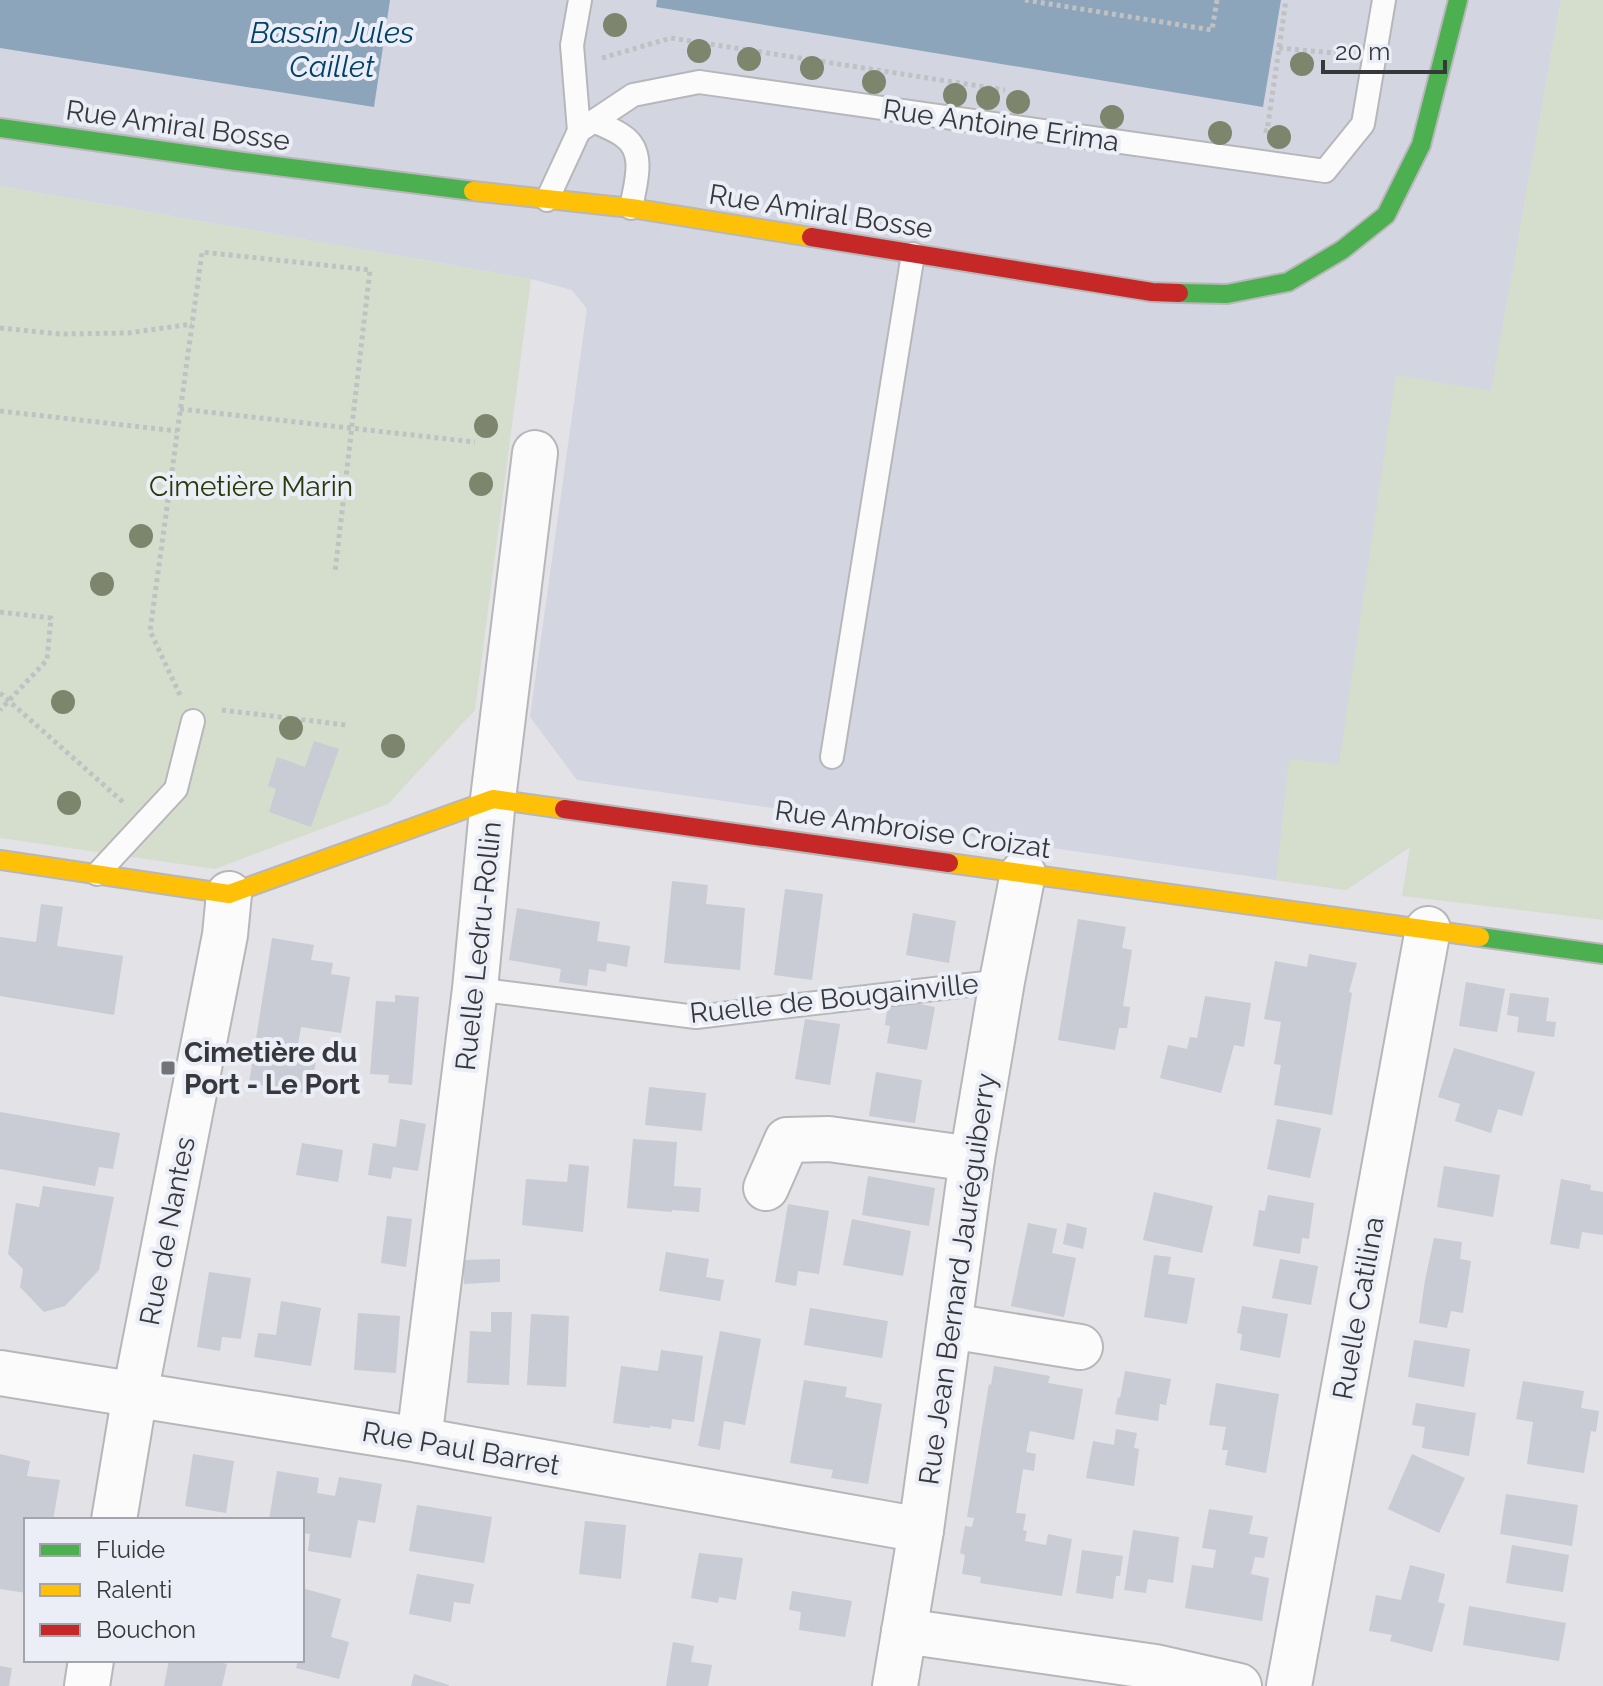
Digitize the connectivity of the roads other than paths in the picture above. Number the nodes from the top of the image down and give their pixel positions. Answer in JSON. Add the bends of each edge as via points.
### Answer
{"nodes":[{"id":1,"x":580,"y":0,"type":"edge"},
{"id":2,"x":1384,"y":0,"type":"edge"},
{"id":3,"x":1458,"y":0,"type":"edge"},
{"id":4,"x":587,"y":126,"type":"junction"},
{"id":5,"x":0,"y":128,"type":"edge"},
{"id":6,"x":547,"y":200,"type":"junction"},
{"id":7,"x":631,"y":208,"type":"junction"},
{"id":8,"x":913,"y":254,"type":"junction"},
{"id":9,"x":535,"y":453,"type":"dead end"},
{"id":10,"x":189,"y":713,"type":"road end"},
{"id":11,"x":832,"y":757,"type":"dead end"},
{"id":12,"x":493,"y":799,"type":"junction"},
{"id":13,"x":0,"y":860,"type":"edge"},
{"id":14,"x":1023,"y":873,"type":"junction"},
{"id":15,"x":97,"y":874,"type":"junction"},
{"id":16,"x":229,"y":894,"type":"junction"},
{"id":17,"x":1428,"y":929,"type":"junction"},
{"id":18,"x":1603,"y":954,"type":"edge"},
{"id":19,"x":1002,"y":981,"type":"junction"},
{"id":20,"x":475,"y":989,"type":"junction"},
{"id":21,"x":972,"y":1159,"type":"junction"},
{"id":22,"x":766,"y":1188,"type":"dead end"},
{"id":23,"x":950,"y":1326,"type":"junction"},
{"id":24,"x":1080,"y":1347,"type":"dead end"},
{"id":25,"x":0,"y":1373,"type":"edge"},
{"id":26,"x":135,"y":1394,"type":"junction"},
{"id":27,"x":419,"y":1440,"type":"junction"},
{"id":28,"x":114,"y":1518,"type":"edge"},
{"id":29,"x":921,"y":1530,"type":"junction"},
{"id":30,"x":904,"y":1631,"type":"junction"},
{"id":31,"x":91,"y":1662,"type":"edge"},
{"id":32,"x":87,"y":1686,"type":"edge"},
{"id":33,"x":895,"y":1686,"type":"edge"},
{"id":34,"x":1239,"y":1686,"type":"edge"},
{"id":35,"x":1289,"y":1686,"type":"edge"}],
"edges":[{"from":1,"to":4,"type":"lane","via":[[572,45]]},
{"from":2,"to":4,"type":"lane","name":"Rue Antoine Erima","via":[[1363,124],[1325,171],[699,82],[633,95]]},
{"from":3,"to":8,"type":"main road","name":"Rue Amiral Bosse","via":[[1421,145],[1386,215],[1342,250],[1288,282],[1227,294],[1152,292]]},
{"from":4,"to":6,"type":"lane"},
{"from":4,"to":7,"type":"lane","via":[[625,137],[635,148]]},
{"from":5,"to":6,"type":"main road","name":"Rue Amiral Bosse"},
{"from":6,"to":7,"type":"main road","name":"Rue Amiral Bosse"},
{"from":7,"to":8,"type":"main road","name":"Rue Amiral Bosse"},
{"from":8,"to":11,"type":"lane"},
{"from":9,"to":12,"type":"street","name":"Ruelle Ledru-Rollin"},
{"from":10,"to":15,"type":"lane","via":[[176,789]]},
{"from":12,"to":14,"type":"main road","name":"Rue Ambroise Croizat"},
{"from":12,"to":16,"type":"main road","name":"Rue Ambroise Croizat"},
{"from":12,"to":20,"type":"street","name":"Ruelle Ledru-Rollin"},
{"from":13,"to":15,"type":"main road"},
{"from":14,"to":17,"type":"main road","name":"Rue Ambroise Croizat"},
{"from":14,"to":19,"type":"street","name":"Rue Jean Bernard Jauréguiberry"},
{"from":15,"to":16,"type":"main road"},
{"from":16,"to":26,"type":"street","name":"Rue de Nantes"},
{"from":17,"to":18,"type":"main road","name":"Rue Ambroise Croizat"},
{"from":17,"to":35,"type":"street","name":"Ruelle Catilina"},
{"from":19,"to":20,"type":"lane","name":"Ruelle de Bougainville","via":[[696,1017]]},
{"from":19,"to":21,"type":"street","name":"Rue Jean Bernard Jauréguiberry"},
{"from":20,"to":27,"type":"street","name":"Ruelle Ledru-Rollin"},
{"from":21,"to":22,"type":"street","via":[[829,1139],[787,1140]]},
{"from":21,"to":23,"type":"street","name":"Rue Jean Bernard Jauréguiberry"},
{"from":23,"to":24,"type":"street"},
{"from":23,"to":29,"type":"street","name":"Rue Jean Bernard Jauréguiberry"},
{"from":25,"to":26,"type":"street","name":"Rue Paul Barret"},
{"from":26,"to":27,"type":"street","name":"Rue Paul Barret"},
{"from":26,"to":28,"type":"street","name":"Rue de Nantes"},
{"from":27,"to":29,"type":"street","name":"Rue Paul Barret"},
{"from":29,"to":30,"type":"street","name":"Rue Jean Bernard Jauréguiberry"},
{"from":30,"to":33,"type":"street","name":"Rue Jean Bernard Jauréguiberry"},
{"from":30,"to":34,"type":"street","via":[[1155,1667]]},
{"from":31,"to":32,"type":"street"}]}
